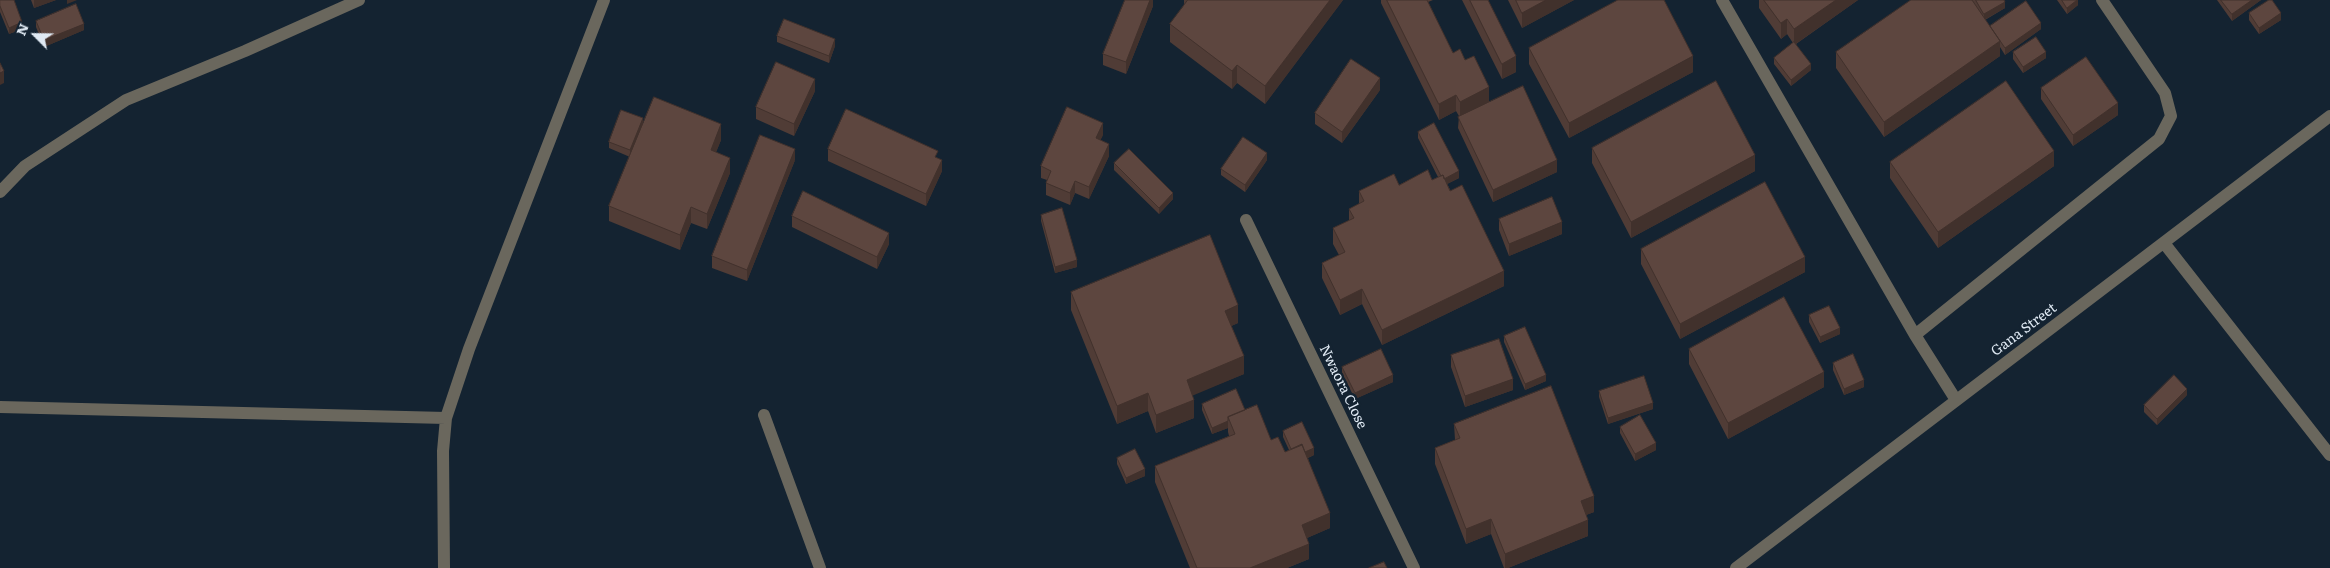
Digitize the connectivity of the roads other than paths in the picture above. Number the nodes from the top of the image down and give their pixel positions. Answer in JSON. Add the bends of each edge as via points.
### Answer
{"nodes":[{"id":1,"x":359,"y":0,"type":"edge"},
{"id":2,"x":604,"y":0,"type":"edge"},
{"id":3,"x":1722,"y":0,"type":"edge"},
{"id":4,"x":2102,"y":0,"type":"edge"},
{"id":5,"x":2330,"y":116,"type":"edge"},
{"id":6,"x":0,"y":192,"type":"edge"},
{"id":7,"x":1246,"y":220,"type":"dead end"},
{"id":8,"x":2164,"y":243,"type":"junction"},
{"id":9,"x":1915,"y":336,"type":"junction"},
{"id":10,"x":1956,"y":400,"type":"junction"},
{"id":11,"x":0,"y":407,"type":"edge"},
{"id":12,"x":764,"y":415,"type":"dead end"},
{"id":13,"x":446,"y":418,"type":"junction"},
{"id":14,"x":2330,"y":455,"type":"edge"},
{"id":15,"x":444,"y":568,"type":"edge"},
{"id":16,"x":820,"y":568,"type":"edge"},
{"id":17,"x":1414,"y":568,"type":"edge"},
{"id":18,"x":1736,"y":568,"type":"edge"}],
"edges":[{"from":1,"to":6,"type":"street","via":[[126,100],[25,166]]},
{"from":2,"to":13,"type":"street","via":[[469,349]]},
{"from":3,"to":9,"type":"street"},
{"from":4,"to":9,"type":"street","via":[[2165,93],[2171,116],[2159,139]]},
{"from":5,"to":8,"type":"street","name":"Gana Street"},
{"from":7,"to":17,"type":"street","name":"Nwaora Close"},
{"from":8,"to":10,"type":"street","name":"Gana Street"},
{"from":8,"to":14,"type":"street"},
{"from":9,"to":10,"type":"street"},
{"from":10,"to":18,"type":"street","name":"Gana Street"},
{"from":11,"to":13,"type":"street"},
{"from":12,"to":16,"type":"street"},
{"from":13,"to":15,"type":"street","via":[[443,451]]}]}
